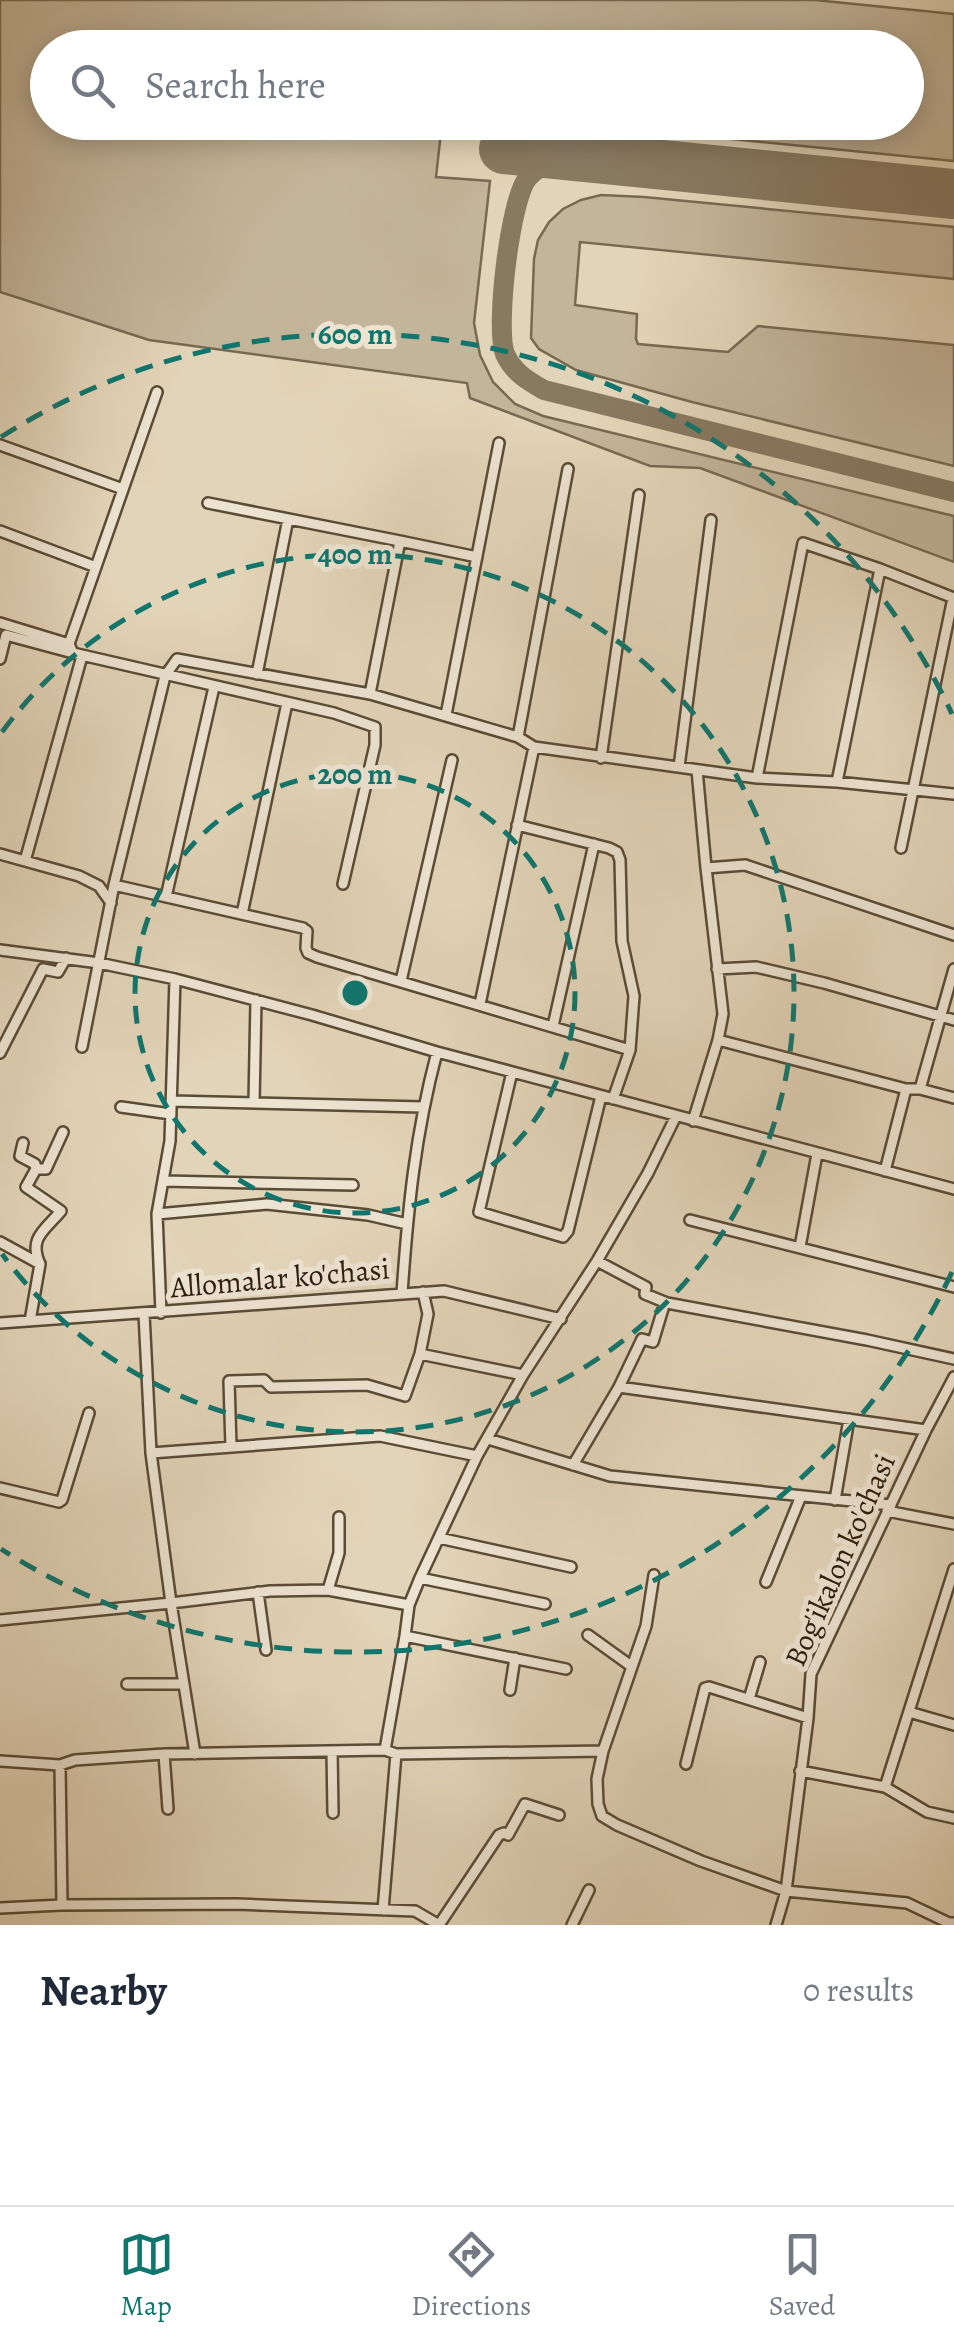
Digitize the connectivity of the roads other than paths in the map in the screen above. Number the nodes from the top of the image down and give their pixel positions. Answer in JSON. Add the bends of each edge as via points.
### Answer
{"nodes":[{"id":1,"x":157,"y":392,"type":"dead end"},
{"id":2,"x":499,"y":443,"type":"dead end"},
{"id":3,"x":0,"y":445,"type":"edge"},
{"id":4,"x":568,"y":469,"type":"dead end"},
{"id":5,"x":123,"y":489,"type":"junction"},
{"id":6,"x":638,"y":495,"type":"dead end"},
{"id":7,"x":208,"y":503,"type":"dead end"},
{"id":8,"x":288,"y":519,"type":"junction"},
{"id":9,"x":712,"y":520,"type":"dead end"},
{"id":10,"x":0,"y":531,"type":"edge"},
{"id":11,"x":400,"y":542,"type":"junction"},
{"id":12,"x":476,"y":557,"type":"junction"},
{"id":13,"x":96,"y":567,"type":"junction"},
{"id":14,"x":880,"y":569,"type":"junction"},
{"id":15,"x":954,"y":598,"type":"edge"},
{"id":16,"x":0,"y":623,"type":"edge"},
{"id":17,"x":3,"y":634,"type":"edge"},
{"id":18,"x":75,"y":651,"type":"junction"},
{"id":19,"x":0,"y":659,"type":"edge"},
{"id":20,"x":257,"y":674,"type":"junction"},
{"id":21,"x":164,"y":676,"type":"junction"},
{"id":22,"x":214,"y":687,"type":"junction"},
{"id":23,"x":370,"y":694,"type":"junction"},
{"id":24,"x":287,"y":703,"type":"junction"},
{"id":25,"x":446,"y":715,"type":"junction"},
{"id":26,"x":518,"y":737,"type":"junction"},
{"id":27,"x":534,"y":748,"type":"junction"},
{"id":28,"x":602,"y":758,"type":"junction"},
{"id":29,"x":452,"y":760,"type":"dead end"},
{"id":30,"x":679,"y":767,"type":"junction"},
{"id":31,"x":697,"y":770,"type":"junction"},
{"id":32,"x":757,"y":778,"type":"junction"},
{"id":33,"x":838,"y":782,"type":"junction"},
{"id":34,"x":914,"y":789,"type":"junction"},
{"id":35,"x":954,"y":794,"type":"edge"},
{"id":36,"x":517,"y":824,"type":"junction"},
{"id":37,"x":594,"y":844,"type":"junction"},
{"id":38,"x":902,"y":848,"type":"dead end"},
{"id":39,"x":0,"y":854,"type":"edge"},
{"id":40,"x":25,"y":861,"type":"junction"},
{"id":41,"x":706,"y":868,"type":"junction"},
{"id":42,"x":343,"y":884,"type":"dead end"},
{"id":43,"x":114,"y":885,"type":"junction"},
{"id":44,"x":166,"y":897,"type":"junction"},
{"id":45,"x":111,"y":903,"type":"junction"},
{"id":46,"x":242,"y":914,"type":"junction"},
{"id":47,"x":954,"y":935,"type":"edge"},
{"id":48,"x":0,"y":950,"type":"edge"},
{"id":49,"x":66,"y":958,"type":"junction"},
{"id":50,"x":99,"y":963,"type":"junction"},
{"id":51,"x":954,"y":968,"type":"edge"},
{"id":52,"x":717,"y":969,"type":"junction"},
{"id":53,"x":175,"y":979,"type":"junction"},
{"id":54,"x":401,"y":981,"type":"junction"},
{"id":55,"x":256,"y":1000,"type":"junction"},
{"id":56,"x":480,"y":1004,"type":"junction"},
{"id":57,"x":941,"y":1016,"type":"junction"},
{"id":58,"x":954,"y":1020,"type":"edge"},
{"id":59,"x":0,"y":1022,"type":"edge"},
{"id":60,"x":553,"y":1026,"type":"junction"},
{"id":61,"x":14,"y":1027,"type":"junction"},
{"id":62,"x":718,"y":1040,"type":"junction"},
{"id":63,"x":82,"y":1048,"type":"dead end"},
{"id":64,"x":630,"y":1050,"type":"junction"},
{"id":65,"x":437,"y":1052,"type":"junction"},
{"id":66,"x":0,"y":1053,"type":"edge"},
{"id":67,"x":512,"y":1072,"type":"junction"},
{"id":68,"x":906,"y":1089,"type":"junction"},
{"id":69,"x":920,"y":1089,"type":"junction"},
{"id":70,"x":602,"y":1096,"type":"junction"},
{"id":71,"x":954,"y":1098,"type":"edge"},
{"id":72,"x":614,"y":1099,"type":"junction"},
{"id":73,"x":172,"y":1100,"type":"junction"},
{"id":74,"x":254,"y":1103,"type":"junction"},
{"id":75,"x":120,"y":1107,"type":"dead end"},
{"id":76,"x":422,"y":1107,"type":"junction"},
{"id":77,"x":171,"y":1114,"type":"junction"},
{"id":78,"x":676,"y":1116,"type":"junction"},
{"id":79,"x":693,"y":1122,"type":"junction"},
{"id":80,"x":63,"y":1132,"type":"dead end"},
{"id":81,"x":23,"y":1143,"type":"dead end"},
{"id":82,"x":817,"y":1154,"type":"junction"},
{"id":83,"x":36,"y":1168,"type":"junction"},
{"id":84,"x":885,"y":1171,"type":"junction"},
{"id":85,"x":163,"y":1182,"type":"junction"},
{"id":86,"x":353,"y":1185,"type":"dead end"},
{"id":87,"x":954,"y":1189,"type":"edge"},
{"id":88,"x":157,"y":1214,"type":"junction"},
{"id":89,"x":690,"y":1220,"type":"dead end"},
{"id":90,"x":407,"y":1224,"type":"junction"},
{"id":91,"x":0,"y":1242,"type":"edge"},
{"id":92,"x":800,"y":1248,"type":"junction"},
{"id":93,"x":597,"y":1261,"type":"junction"},
{"id":94,"x":40,"y":1264,"type":"junction"},
{"id":95,"x":954,"y":1287,"type":"edge"},
{"id":96,"x":423,"y":1292,"type":"junction"},
{"id":97,"x":402,"y":1294,"type":"junction"},
{"id":98,"x":665,"y":1302,"type":"junction"},
{"id":99,"x":161,"y":1313,"type":"junction"},
{"id":100,"x":144,"y":1314,"type":"junction"},
{"id":101,"x":561,"y":1319,"type":"junction"},
{"id":102,"x":30,"y":1321,"type":"junction"},
{"id":103,"x":0,"y":1323,"type":"edge"},
{"id":104,"x":420,"y":1354,"type":"junction"},
{"id":105,"x":954,"y":1360,"type":"edge"},
{"id":106,"x":523,"y":1375,"type":"junction"},
{"id":107,"x":954,"y":1377,"type":"edge"},
{"id":108,"x":620,"y":1387,"type":"junction"},
{"id":109,"x":88,"y":1413,"type":"dead end"},
{"id":110,"x":849,"y":1419,"type":"junction"},
{"id":111,"x":926,"y":1430,"type":"junction"},
{"id":112,"x":488,"y":1439,"type":"junction"},
{"id":113,"x":231,"y":1447,"type":"junction"},
{"id":114,"x":152,"y":1453,"type":"junction"},
{"id":115,"x":477,"y":1456,"type":"junction"},
{"id":116,"x":573,"y":1465,"type":"junction"},
{"id":117,"x":0,"y":1488,"type":"edge"},
{"id":118,"x":802,"y":1496,"type":"junction"},
{"id":119,"x":835,"y":1500,"type":"junction"},
{"id":120,"x":889,"y":1508,"type":"junction"},
{"id":121,"x":338,"y":1517,"type":"dead end"},
{"id":122,"x":954,"y":1524,"type":"edge"},
{"id":123,"x":439,"y":1538,"type":"junction"},
{"id":124,"x":571,"y":1567,"type":"dead end"},
{"id":125,"x":954,"y":1569,"type":"edge"},
{"id":126,"x":654,"y":1575,"type":"dead end"},
{"id":127,"x":420,"y":1578,"type":"junction"},
{"id":128,"x":766,"y":1582,"type":"dead end"},
{"id":129,"x":328,"y":1590,"type":"junction"},
{"id":130,"x":258,"y":1592,"type":"junction"},
{"id":131,"x":172,"y":1604,"type":"junction"},
{"id":132,"x":544,"y":1604,"type":"dead end"},
{"id":133,"x":409,"y":1605,"type":"junction"},
{"id":134,"x":0,"y":1620,"type":"edge"},
{"id":135,"x":406,"y":1636,"type":"junction"},
{"id":136,"x":588,"y":1636,"type":"dead end"},
{"id":137,"x":266,"y":1650,"type":"dead end"},
{"id":138,"x":515,"y":1658,"type":"junction"},
{"id":139,"x":760,"y":1662,"type":"dead end"},
{"id":140,"x":631,"y":1666,"type":"junction"},
{"id":141,"x":566,"y":1669,"type":"dead end"},
{"id":142,"x":128,"y":1684,"type":"dead end"},
{"id":143,"x":184,"y":1684,"type":"junction"},
{"id":144,"x":510,"y":1690,"type":"dead end"},
{"id":145,"x":749,"y":1699,"type":"junction"},
{"id":146,"x":909,"y":1712,"type":"junction"},
{"id":147,"x":808,"y":1718,"type":"junction"},
{"id":148,"x":954,"y":1725,"type":"edge"},
{"id":149,"x":385,"y":1750,"type":"junction"},
{"id":150,"x":332,"y":1751,"type":"junction"},
{"id":151,"x":603,"y":1751,"type":"junction"},
{"id":152,"x":164,"y":1754,"type":"junction"},
{"id":153,"x":195,"y":1754,"type":"junction"},
{"id":154,"x":396,"y":1754,"type":"junction"},
{"id":155,"x":0,"y":1761,"type":"edge"},
{"id":156,"x":686,"y":1764,"type":"dead end"},
{"id":157,"x":60,"y":1765,"type":"junction"},
{"id":158,"x":800,"y":1771,"type":"junction"},
{"id":159,"x":885,"y":1787,"type":"junction"},
{"id":160,"x":168,"y":1809,"type":"dead end"},
{"id":161,"x":333,"y":1813,"type":"dead end"},
{"id":162,"x":558,"y":1816,"type":"dead end"},
{"id":163,"x":954,"y":1818,"type":"edge"},
{"id":164,"x":588,"y":1890,"type":"dead end"},
{"id":165,"x":786,"y":1891,"type":"junction"},
{"id":166,"x":62,"y":1905,"type":"junction"},
{"id":167,"x":0,"y":1908,"type":"edge"},
{"id":168,"x":382,"y":1910,"type":"junction"},
{"id":169,"x":954,"y":1923,"type":"edge"},
{"id":170,"x":439,"y":1925,"type":"edge"},
{"id":171,"x":572,"y":1925,"type":"edge"},
{"id":172,"x":776,"y":1925,"type":"edge"}],
"edges":[{"from":1,"to":5,"type":"street"},
{"from":2,"to":12,"type":"street"},
{"from":3,"to":5,"type":"street"},
{"from":4,"to":26,"type":"street"},
{"from":5,"to":13,"type":"street"},
{"from":6,"to":28,"type":"street"},
{"from":7,"to":8,"type":"street"},
{"from":8,"to":11,"type":"street"},
{"from":8,"to":20,"type":"street"},
{"from":9,"to":30,"type":"street"},
{"from":10,"to":13,"type":"street"},
{"from":11,"to":12,"type":"street"},
{"from":11,"to":23,"type":"street"},
{"from":12,"to":25,"type":"street"},
{"from":13,"to":18,"type":"street"},
{"from":14,"to":15,"type":"street"},
{"from":14,"to":32,"type":"street","via":[[802,543]]},
{"from":14,"to":33,"type":"street"},
{"from":15,"to":34,"type":"street"},
{"from":16,"to":18,"type":"street"},
{"from":17,"to":18,"type":"street"},
{"from":17,"to":19,"type":"street"},
{"from":18,"to":21,"type":"street"},
{"from":18,"to":40,"type":"street"},
{"from":20,"to":21,"type":"street","via":[[177,659]]},
{"from":20,"to":23,"type":"street"},
{"from":21,"to":22,"type":"street"},
{"from":21,"to":43,"type":"street"},
{"from":22,"to":24,"type":"street"},
{"from":22,"to":44,"type":"street"},
{"from":23,"to":25,"type":"street"},
{"from":24,"to":42,"type":"street","via":[[374,727],[376,745]]},
{"from":24,"to":46,"type":"street"},
{"from":25,"to":26,"type":"street"},
{"from":26,"to":27,"type":"street"},
{"from":27,"to":28,"type":"street"},
{"from":27,"to":36,"type":"street"},
{"from":28,"to":30,"type":"street"},
{"from":29,"to":54,"type":"street"},
{"from":30,"to":31,"type":"street"},
{"from":31,"to":32,"type":"street"},
{"from":31,"to":41,"type":"street"},
{"from":32,"to":33,"type":"street"},
{"from":33,"to":34,"type":"street"},
{"from":34,"to":35,"type":"street"},
{"from":34,"to":38,"type":"street"},
{"from":36,"to":37,"type":"street"},
{"from":36,"to":56,"type":"street"},
{"from":37,"to":60,"type":"street"},
{"from":37,"to":64,"type":"street","via":[[617,852],[620,860],[622,941],[634,996]]},
{"from":39,"to":40,"type":"street"},
{"from":40,"to":45,"type":"street","via":[[99,886]]},
{"from":41,"to":47,"type":"street","via":[[745,865]]},
{"from":41,"to":52,"type":"street"},
{"from":43,"to":44,"type":"street"},
{"from":43,"to":45,"type":"street"},
{"from":44,"to":46,"type":"street"},
{"from":45,"to":50,"type":"street"},
{"from":46,"to":54,"type":"street","via":[[302,928],[308,953]]},
{"from":48,"to":49,"type":"street"},
{"from":49,"to":50,"type":"street"},
{"from":49,"to":61,"type":"street","via":[[58,972],[43,969]]},
{"from":50,"to":53,"type":"street"},
{"from":50,"to":63,"type":"street"},
{"from":51,"to":57,"type":"street"},
{"from":52,"to":57,"type":"street","via":[[756,967]]},
{"from":52,"to":62,"type":"street","via":[[723,1014]]},
{"from":53,"to":55,"type":"street"},
{"from":53,"to":73,"type":"street"},
{"from":54,"to":56,"type":"street"},
{"from":55,"to":65,"type":"street"},
{"from":55,"to":74,"type":"street"},
{"from":56,"to":60,"type":"street"},
{"from":57,"to":58,"type":"street"},
{"from":57,"to":69,"type":"street"},
{"from":59,"to":61,"type":"street"},
{"from":60,"to":64,"type":"street"},
{"from":61,"to":66,"type":"street"},
{"from":62,"to":68,"type":"street"},
{"from":62,"to":79,"type":"street"},
{"from":64,"to":72,"type":"street"},
{"from":65,"to":67,"type":"street"},
{"from":65,"to":76,"type":"street"},
{"from":67,"to":70,"type":"street"},
{"from":67,"to":70,"type":"street","via":[[479,1212],[563,1237]]},
{"from":68,"to":69,"type":"street"},
{"from":68,"to":84,"type":"street"},
{"from":69,"to":71,"type":"street"},
{"from":70,"to":72,"type":"street"},
{"from":72,"to":78,"type":"street"},
{"from":73,"to":74,"type":"street"},
{"from":73,"to":77,"type":"street"},
{"from":74,"to":76,"type":"street"},
{"from":75,"to":77,"type":"street"},
{"from":76,"to":90,"type":"street"},
{"from":77,"to":85,"type":"street"},
{"from":78,"to":79,"type":"street"},
{"from":78,"to":93,"type":"street"},
{"from":79,"to":82,"type":"street"},
{"from":80,"to":83,"type":"street","via":[[46,1169]]},
{"from":81,"to":83,"type":"street","via":[[20,1156]]},
{"from":82,"to":84,"type":"street"},
{"from":82,"to":92,"type":"street"},
{"from":83,"to":94,"type":"street","via":[[26,1187],[62,1211],[36,1240]]},
{"from":84,"to":87,"type":"street"},
{"from":85,"to":86,"type":"street"},
{"from":85,"to":88,"type":"street"},
{"from":88,"to":90,"type":"street","via":[[267,1204]]},
{"from":88,"to":99,"type":"street"},
{"from":89,"to":92,"type":"street"},
{"from":90,"to":97,"type":"street"},
{"from":91,"to":94,"type":"street"},
{"from":92,"to":95,"type":"street"},
{"from":93,"to":98,"type":"street"},
{"from":93,"to":101,"type":"street"},
{"from":94,"to":102,"type":"street"},
{"from":96,"to":97,"type":"street","name":"Allomalar ko'chasi"},
{"from":96,"to":101,"type":"street","name":"Allomalar ko'chasi","via":[[444,1291]]},
{"from":96,"to":104,"type":"street","via":[[428,1314]]},
{"from":97,"to":99,"type":"street","name":"Allomalar ko'chasi"},
{"from":98,"to":105,"type":"street"},
{"from":98,"to":108,"type":"street","via":[[653,1342],[642,1339]]},
{"from":99,"to":100,"type":"street","name":"Allomalar ko'chasi"},
{"from":100,"to":102,"type":"street","name":"Allomalar ko'chasi"},
{"from":100,"to":114,"type":"street"},
{"from":101,"to":106,"type":"street"},
{"from":102,"to":103,"type":"street","name":"Allomalar ko'chasi"},
{"from":104,"to":106,"type":"street"},
{"from":104,"to":113,"type":"street","via":[[405,1396],[368,1385],[230,1382]]},
{"from":106,"to":112,"type":"street"},
{"from":107,"to":111,"type":"street","name":"Bog'ikalon ko'chasi"},
{"from":108,"to":110,"type":"street"},
{"from":108,"to":116,"type":"street"},
{"from":109,"to":117,"type":"street","via":[[62,1500]]},
{"from":110,"to":111,"type":"street"},
{"from":110,"to":119,"type":"street"},
{"from":111,"to":120,"type":"street","name":"Bog'ikalon ko'chasi"},
{"from":112,"to":115,"type":"street"},
{"from":112,"to":116,"type":"street"},
{"from":113,"to":114,"type":"street"},
{"from":113,"to":115,"type":"street","via":[[380,1436]]},
{"from":114,"to":131,"type":"street"},
{"from":115,"to":123,"type":"street"},
{"from":116,"to":118,"type":"street","via":[[610,1476]]},
{"from":118,"to":119,"type":"street"},
{"from":118,"to":128,"type":"street"},
{"from":119,"to":120,"type":"street"},
{"from":120,"to":122,"type":"street"},
{"from":120,"to":147,"type":"street","name":"Bog'ikalon ko'chasi","via":[[811,1674]]},
{"from":121,"to":129,"type":"street","via":[[339,1554]]},
{"from":123,"to":124,"type":"street"},
{"from":123,"to":127,"type":"street"},
{"from":125,"to":146,"type":"street"},
{"from":126,"to":140,"type":"street"},
{"from":127,"to":132,"type":"street"},
{"from":127,"to":133,"type":"street"},
{"from":129,"to":130,"type":"street"},
{"from":129,"to":133,"type":"street"},
{"from":130,"to":131,"type":"street"},
{"from":130,"to":137,"type":"street"},
{"from":131,"to":134,"type":"street"},
{"from":131,"to":143,"type":"street"},
{"from":133,"to":135,"type":"street"},
{"from":135,"to":138,"type":"street"},
{"from":135,"to":149,"type":"street"},
{"from":136,"to":140,"type":"street"},
{"from":138,"to":141,"type":"street"},
{"from":138,"to":144,"type":"street"},
{"from":139,"to":145,"type":"street"},
{"from":140,"to":151,"type":"street"},
{"from":142,"to":143,"type":"street"},
{"from":143,"to":153,"type":"street"},
{"from":145,"to":147,"type":"street"},
{"from":145,"to":156,"type":"street","via":[[705,1688]]},
{"from":146,"to":148,"type":"street"},
{"from":146,"to":159,"type":"street"},
{"from":147,"to":158,"type":"street","name":"Bog'ikalon ko'chasi"},
{"from":149,"to":150,"type":"street"},
{"from":149,"to":154,"type":"street"},
{"from":150,"to":153,"type":"street"},
{"from":150,"to":161,"type":"street"},
{"from":151,"to":154,"type":"street"},
{"from":151,"to":165,"type":"street","via":[[597,1779],[602,1816]]},
{"from":152,"to":153,"type":"street"},
{"from":152,"to":157,"type":"street"},
{"from":152,"to":160,"type":"street"},
{"from":154,"to":168,"type":"street"},
{"from":155,"to":157,"type":"street"},
{"from":157,"to":166,"type":"street"},
{"from":158,"to":159,"type":"street"},
{"from":158,"to":165,"type":"street","name":"Bog'ikalon ko'chasi"},
{"from":159,"to":163,"type":"street","via":[[926,1812]]},
{"from":162,"to":170,"type":"street","via":[[525,1804]]},
{"from":164,"to":171,"type":"street"},
{"from":165,"to":169,"type":"street","via":[[908,1902]]},
{"from":165,"to":172,"type":"street","name":"Bog'ikalon ko'chasi"},
{"from":166,"to":167,"type":"street"},
{"from":166,"to":168,"type":"street"},
{"from":168,"to":170,"type":"street","via":[[414,1911]]}]}
